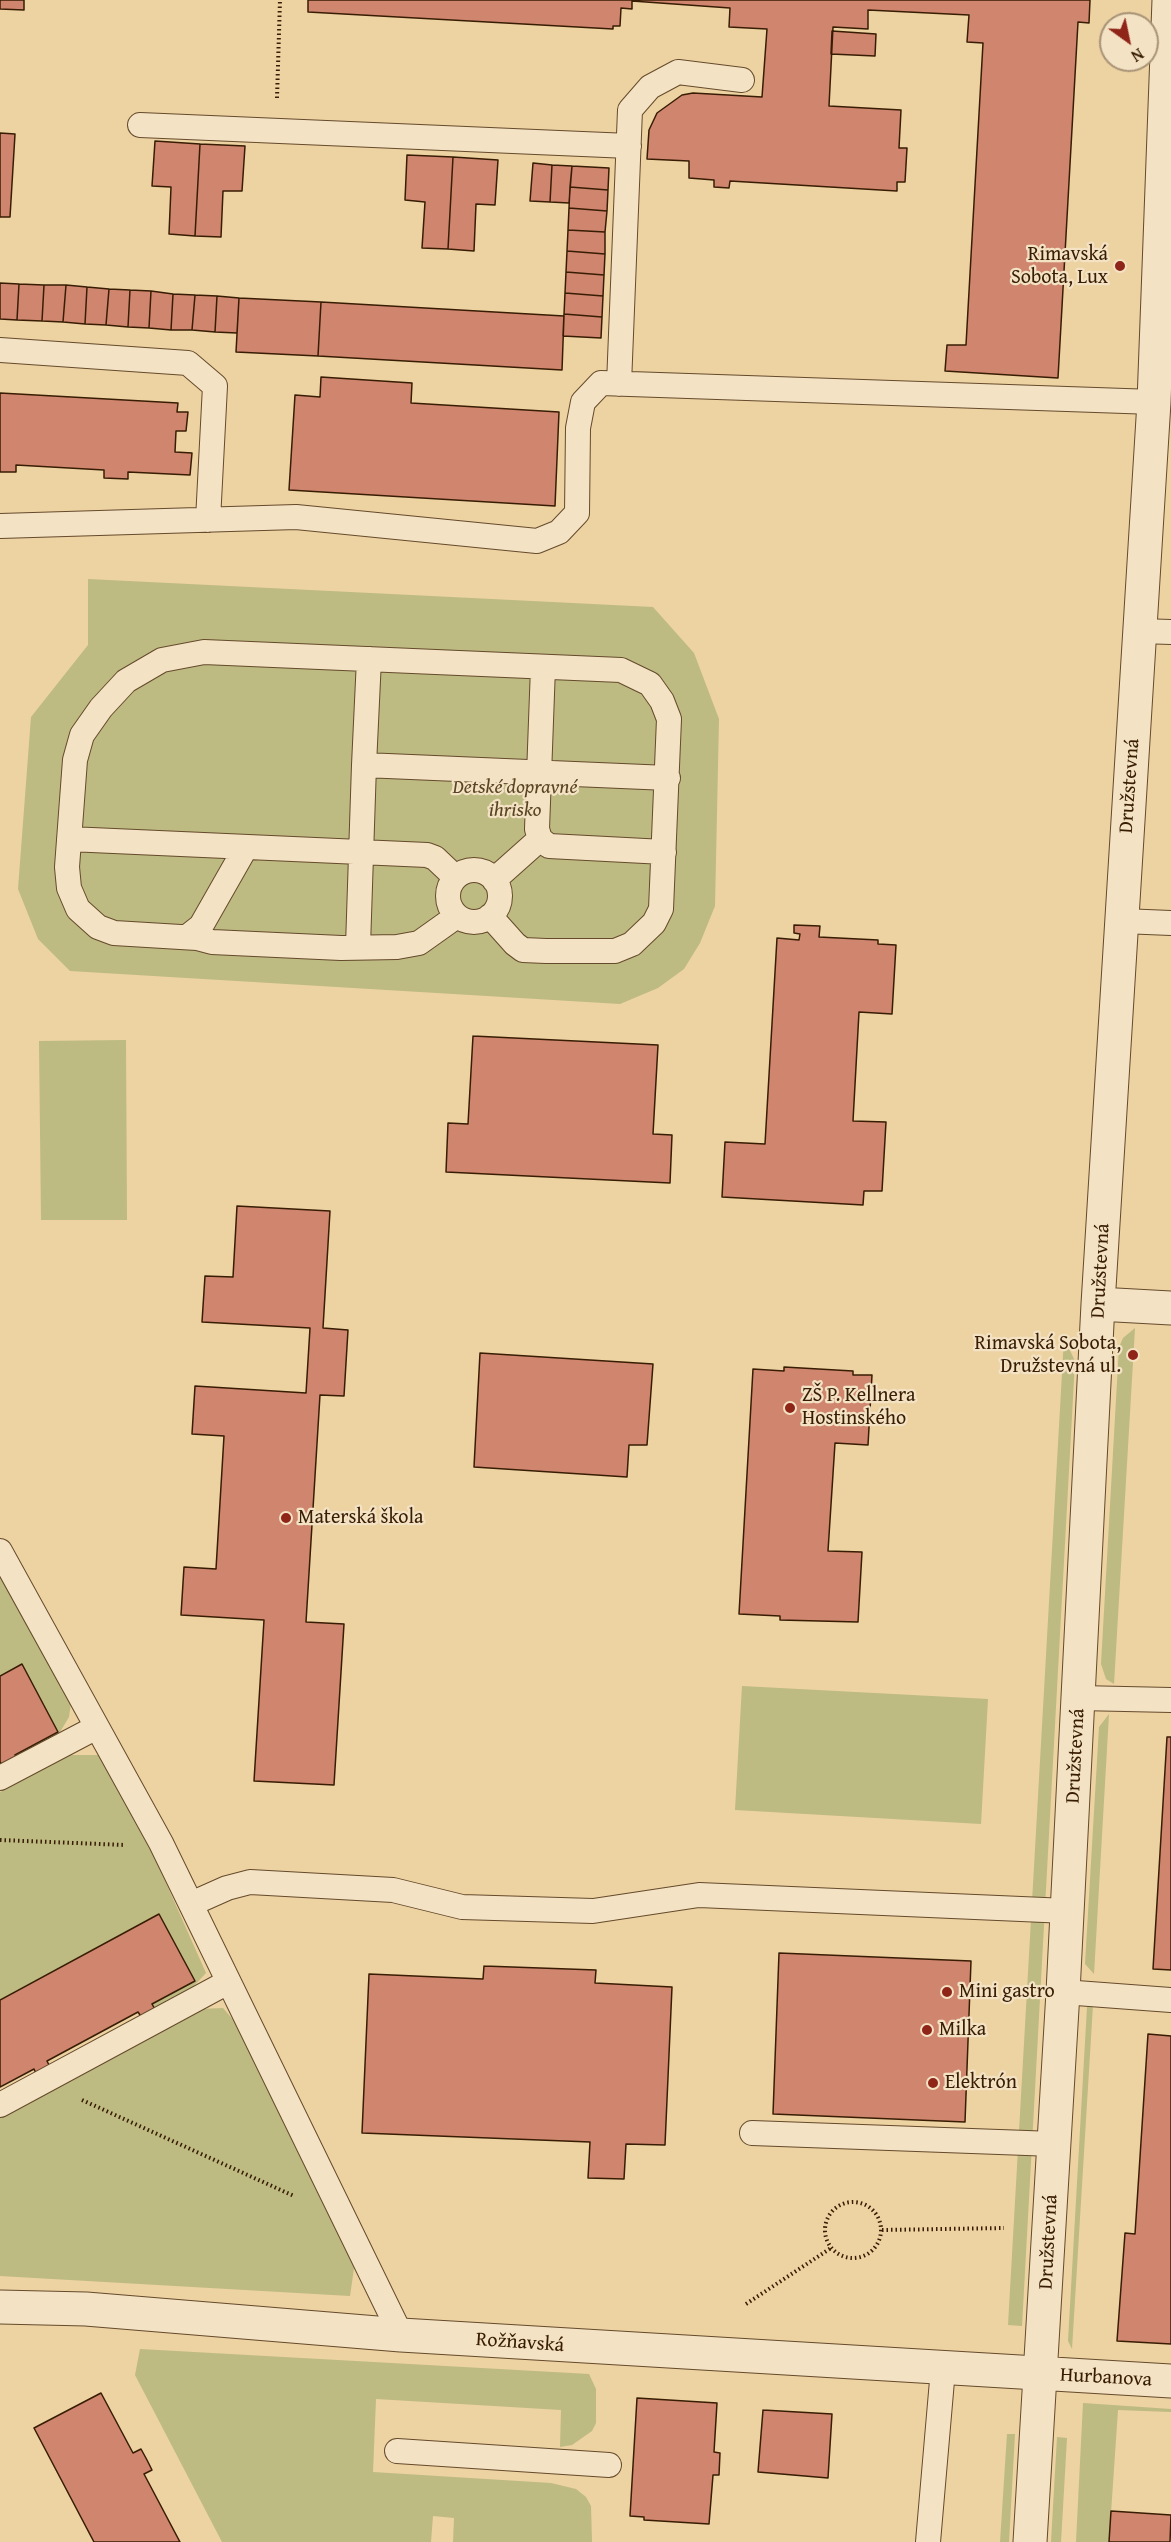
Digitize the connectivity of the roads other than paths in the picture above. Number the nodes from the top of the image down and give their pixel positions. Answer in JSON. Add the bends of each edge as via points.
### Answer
{"nodes":[{"id":1,"x":1169,"y":0,"type":"edge"},
{"id":2,"x":742,"y":80,"type":"dead end"},
{"id":3,"x":140,"y":125,"type":"dead end"},
{"id":4,"x":629,"y":147,"type":"junction"},
{"id":5,"x":1163,"y":347,"type":"edge"},
{"id":6,"x":0,"y":350,"type":"edge"},
{"id":7,"x":619,"y":384,"type":"junction"},
{"id":8,"x":1154,"y":402,"type":"junction"},
{"id":9,"x":208,"y":520,"type":"junction"},
{"id":10,"x":0,"y":526,"type":"edge"},
{"id":11,"x":1155,"y":632,"type":"edge"},
{"id":12,"x":369,"y":659,"type":"junction"},
{"id":13,"x":543,"y":667,"type":"junction"},
{"id":14,"x":364,"y":765,"type":"junction"},
{"id":15,"x":539,"y":772,"type":"junction"},
{"id":16,"x":668,"y":778,"type":"junction"},
{"id":17,"x":69,"y":839,"type":"junction"},
{"id":18,"x":540,"y":839,"type":"junction"},
{"id":19,"x":246,"y":847,"type":"junction"},
{"id":20,"x":361,"y":852,"type":"junction"},
{"id":21,"x":664,"y":852,"type":"junction"},
{"id":22,"x":455,"y":877,"type":"junction"},
{"id":23,"x":494,"y":880,"type":"junction"},
{"id":24,"x":457,"y":916,"type":"junction"},
{"id":25,"x":490,"y":916,"type":"junction"},
{"id":26,"x":1122,"y":921,"type":"junction"},
{"id":27,"x":1171,"y":923,"type":"edge"},
{"id":28,"x":187,"y":937,"type":"junction"},
{"id":29,"x":358,"y":946,"type":"junction"},
{"id":30,"x":1098,"y":1304,"type":"junction"},
{"id":31,"x":1171,"y":1308,"type":"edge"},
{"id":32,"x":0,"y":1551,"type":"edge"},
{"id":33,"x":1078,"y":1698,"type":"junction"},
{"id":34,"x":1171,"y":1700,"type":"edge"},
{"id":35,"x":97,"y":1726,"type":"junction"},
{"id":36,"x":0,"y":1778,"type":"edge"},
{"id":37,"x":191,"y":1904,"type":"junction"},
{"id":38,"x":1067,"y":1911,"type":"junction"},
{"id":39,"x":228,"y":1982,"type":"junction"},
{"id":40,"x":1063,"y":1992,"type":"junction"},
{"id":41,"x":1171,"y":2000,"type":"edge"},
{"id":42,"x":0,"y":2105,"type":"edge"},
{"id":43,"x":752,"y":2133,"type":"dead end"},
{"id":44,"x":1054,"y":2144,"type":"junction"},
{"id":45,"x":0,"y":2307,"type":"edge"},
{"id":46,"x":401,"y":2335,"type":"junction"},
{"id":47,"x":943,"y":2369,"type":"junction"},
{"id":48,"x":1041,"y":2375,"type":"junction"},
{"id":49,"x":1171,"y":2381,"type":"edge"},
{"id":50,"x":397,"y":2451,"type":"dead end"},
{"id":51,"x":609,"y":2465,"type":"dead end"},
{"id":52,"x":928,"y":2542,"type":"edge"},
{"id":53,"x":1030,"y":2542,"type":"edge"}],
"edges":[{"from":1,"to":5,"type":"street","name":"Družstevná"},
{"from":2,"to":4,"type":"lane","via":[[678,72],[650,87],[630,110]]},
{"from":3,"to":4,"type":"lane"},
{"from":4,"to":7,"type":"lane"},
{"from":5,"to":8,"type":"street","name":"Družstevná"},
{"from":6,"to":9,"type":"lane","via":[[188,363],[215,386]]},
{"from":7,"to":8,"type":"lane"},
{"from":7,"to":9,"type":"lane","via":[[602,383],[583,402],[578,428],[577,513],[559,532],[537,541],[296,517]]},
{"from":8,"to":11,"type":"street","name":"Družstevná"},
{"from":9,"to":10,"type":"lane"},
{"from":11,"to":26,"type":"street","name":"Družstevná"},
{"from":12,"to":13,"type":"lane"},
{"from":12,"to":14,"type":"lane"},
{"from":12,"to":17,"type":"lane","via":[[204,652],[162,660],[126,681],[82,735],[75,760]]},
{"from":13,"to":15,"type":"lane"},
{"from":13,"to":16,"type":"lane","via":[[621,670],[650,684],[669,719]]},
{"from":14,"to":15,"type":"lane"},
{"from":14,"to":20,"type":"lane"},
{"from":15,"to":16,"type":"lane"},
{"from":15,"to":18,"type":"lane"},
{"from":16,"to":21,"type":"lane"},
{"from":17,"to":19,"type":"lane"},
{"from":17,"to":28,"type":"lane","via":[[69,888],[78,909],[98,927],[114,933]]},
{"from":18,"to":21,"type":"lane","via":[[549,846]]},
{"from":18,"to":23,"type":"lane"},
{"from":19,"to":20,"type":"lane"},
{"from":19,"to":28,"type":"lane","via":[[201,926]]},
{"from":20,"to":22,"type":"lane","via":[[427,855]]},
{"from":20,"to":29,"type":"lane"},
{"from":21,"to":25,"type":"lane","via":[[661,909],[645,934],[615,951],[524,950]]},
{"from":22,"to":23,"type":"lane","via":[[468,870],[480,870]]},
{"from":22,"to":24,"type":"lane","via":[[447,896]]},
{"from":23,"to":25,"type":"lane","via":[[500,896],[498,907]]},
{"from":24,"to":25,"type":"lane","via":[[468,922]]},
{"from":24,"to":29,"type":"lane","via":[[419,943]]},
{"from":26,"to":27,"type":"lane"},
{"from":26,"to":30,"type":"street","name":"Družstevná"},
{"from":28,"to":29,"type":"lane","via":[[212,942]]},
{"from":30,"to":31,"type":"street"},
{"from":30,"to":33,"type":"street","name":"Družstevná"},
{"from":32,"to":35,"type":"lane"},
{"from":33,"to":34,"type":"lane"},
{"from":33,"to":38,"type":"street","name":"Družstevná"},
{"from":35,"to":36,"type":"lane"},
{"from":35,"to":37,"type":"lane"},
{"from":37,"to":38,"type":"lane","via":[[250,1882],[393,1890],[474,1907],[593,1911],[699,1895]]},
{"from":37,"to":39,"type":"lane"},
{"from":38,"to":40,"type":"street","name":"Družstevná"},
{"from":39,"to":42,"type":"lane"},
{"from":39,"to":46,"type":"lane"},
{"from":40,"to":41,"type":"lane"},
{"from":40,"to":44,"type":"street","name":"Družstevná"},
{"from":43,"to":44,"type":"lane"},
{"from":44,"to":48,"type":"street","name":"Družstevná"},
{"from":45,"to":46,"type":"street","name":"Rožňavská","via":[[86,2309]]},
{"from":46,"to":47,"type":"street","name":"Rožňavská"},
{"from":47,"to":48,"type":"street","name":"Rožňavská"},
{"from":47,"to":52,"type":"lane"},
{"from":48,"to":49,"type":"street","name":"Hurbanova"},
{"from":48,"to":53,"type":"street","name":"Družstevná"},
{"from":50,"to":51,"type":"lane"}]}
